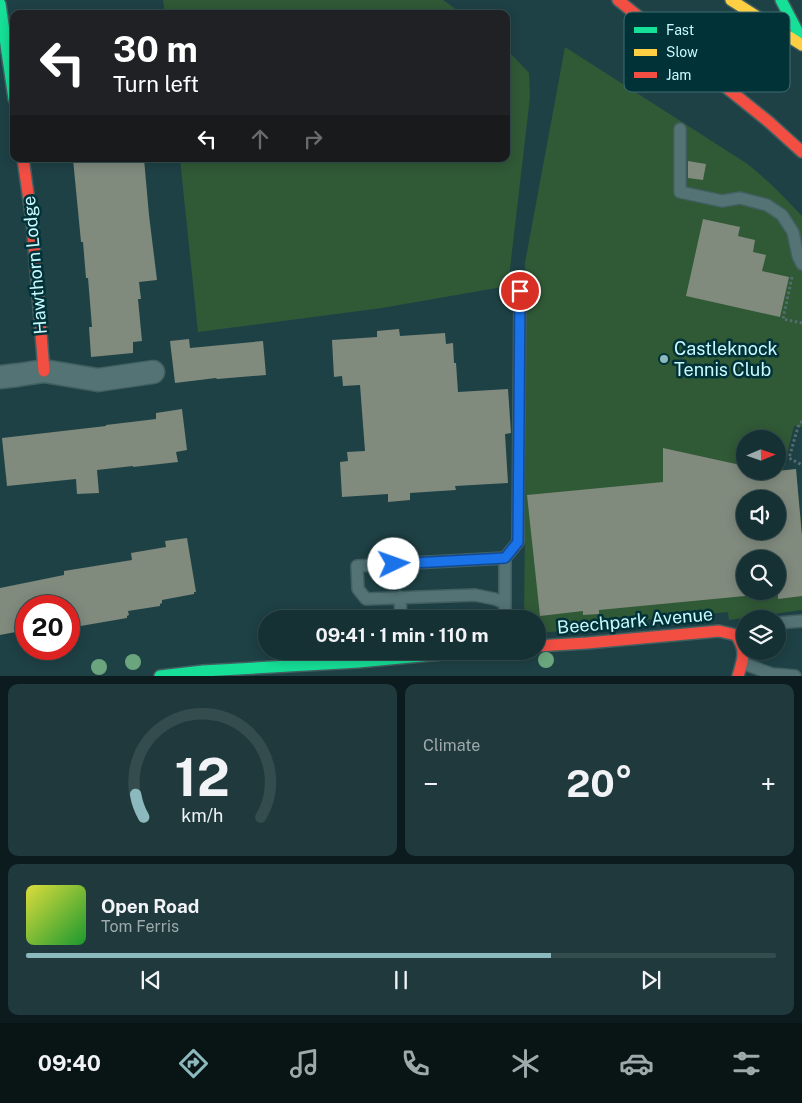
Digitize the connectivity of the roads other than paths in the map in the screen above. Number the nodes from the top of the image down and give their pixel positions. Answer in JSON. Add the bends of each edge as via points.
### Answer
{"nodes":[{"id":1,"x":618,"y":0,"type":"edge"},
{"id":2,"x":731,"y":0,"type":"edge"},
{"id":3,"x":781,"y":0,"type":"edge"},
{"id":4,"x":0,"y":4,"type":"edge"},
{"id":5,"x":633,"y":12,"type":"edge"},
{"id":6,"x":750,"y":12,"type":"edge"},
{"id":7,"x":787,"y":12,"type":"edge"},
{"id":8,"x":790,"y":17,"type":"edge"},
{"id":9,"x":1,"y":20,"type":"edge"},
{"id":10,"x":790,"y":37,"type":"edge"},
{"id":11,"x":802,"y":40,"type":"edge"},
{"id":12,"x":802,"y":45,"type":"edge"},
{"id":13,"x":10,"y":75,"type":"edge"},
{"id":14,"x":732,"y":92,"type":"edge"},
{"id":15,"x":680,"y":129,"type":"dead end"},
{"id":16,"x":802,"y":152,"type":"edge"},
{"id":17,"x":23,"y":162,"type":"edge"},
{"id":18,"x":802,"y":264,"type":"edge"},
{"id":19,"x":520,"y":291,"type":"dead end"},
{"id":20,"x":44,"y":371,"type":"junction"},
{"id":21,"x":153,"y":372,"type":"dead end"},
{"id":22,"x":0,"y":377,"type":"edge"},
{"id":23,"x":505,"y":558,"type":"junction"},
{"id":24,"x":400,"y":597,"type":"junction"},
{"id":25,"x":505,"y":603,"type":"junction"},
{"id":26,"x":400,"y":610,"type":"edge"},
{"id":27,"x":505,"y":610,"type":"edge"},
{"id":28,"x":802,"y":622,"type":"edge"},
{"id":29,"x":786,"y":623,"type":"edge"},
{"id":30,"x":736,"y":633,"type":"edge"},
{"id":31,"x":546,"y":645,"type":"edge"},
{"id":32,"x":361,"y":660,"type":"edge"},
{"id":33,"x":743,"y":660,"type":"edge"},
{"id":34,"x":742,"y":663,"type":"junction"},
{"id":35,"x":285,"y":671,"type":"edge"},
{"id":36,"x":203,"y":673,"type":"edge"},
{"id":37,"x":160,"y":676,"type":"edge"},
{"id":38,"x":738,"y":676,"type":"edge"},
{"id":39,"x":795,"y":676,"type":"edge"}],
"edges":[{"from":1,"to":5,"type":"main road"},
{"from":2,"to":6,"type":"main road"},
{"from":3,"to":7,"type":"main road"},
{"from":4,"to":9,"type":"main road"},
{"from":8,"to":11,"type":"main road"},
{"from":9,"to":13,"type":"main road"},
{"from":10,"to":12,"type":"main road"},
{"from":14,"to":16,"type":"main road"},
{"from":15,"to":18,"type":"lane","via":[[680,192],[722,202],[740,198],[767,205],[782,215],[793,232]]},
{"from":17,"to":20,"type":"main road","name":"Hawthorn Lodge","via":[[32,221]]},
{"from":19,"to":23,"type":"lane","via":[[518,542]]},
{"from":20,"to":21,"type":"street","via":[[98,380]]},
{"from":20,"to":22,"type":"street"},
{"from":23,"to":24,"type":"lane","via":[[357,566],[358,588],[366,599]]},
{"from":23,"to":25,"type":"lane"},
{"from":24,"to":25,"type":"lane","via":[[475,595]]},
{"from":24,"to":26,"type":"lane"},
{"from":25,"to":27,"type":"lane"},
{"from":28,"to":29,"type":"lane"},
{"from":30,"to":31,"type":"main road","name":"Beechpark Avenue","via":[[719,631]]},
{"from":32,"to":35,"type":"main road"},
{"from":33,"to":34,"type":"main road"},
{"from":34,"to":38,"type":"main road"},
{"from":34,"to":39,"type":"lane","via":[[772,674]]},
{"from":35,"to":36,"type":"main road"},
{"from":36,"to":37,"type":"main road"}]}
